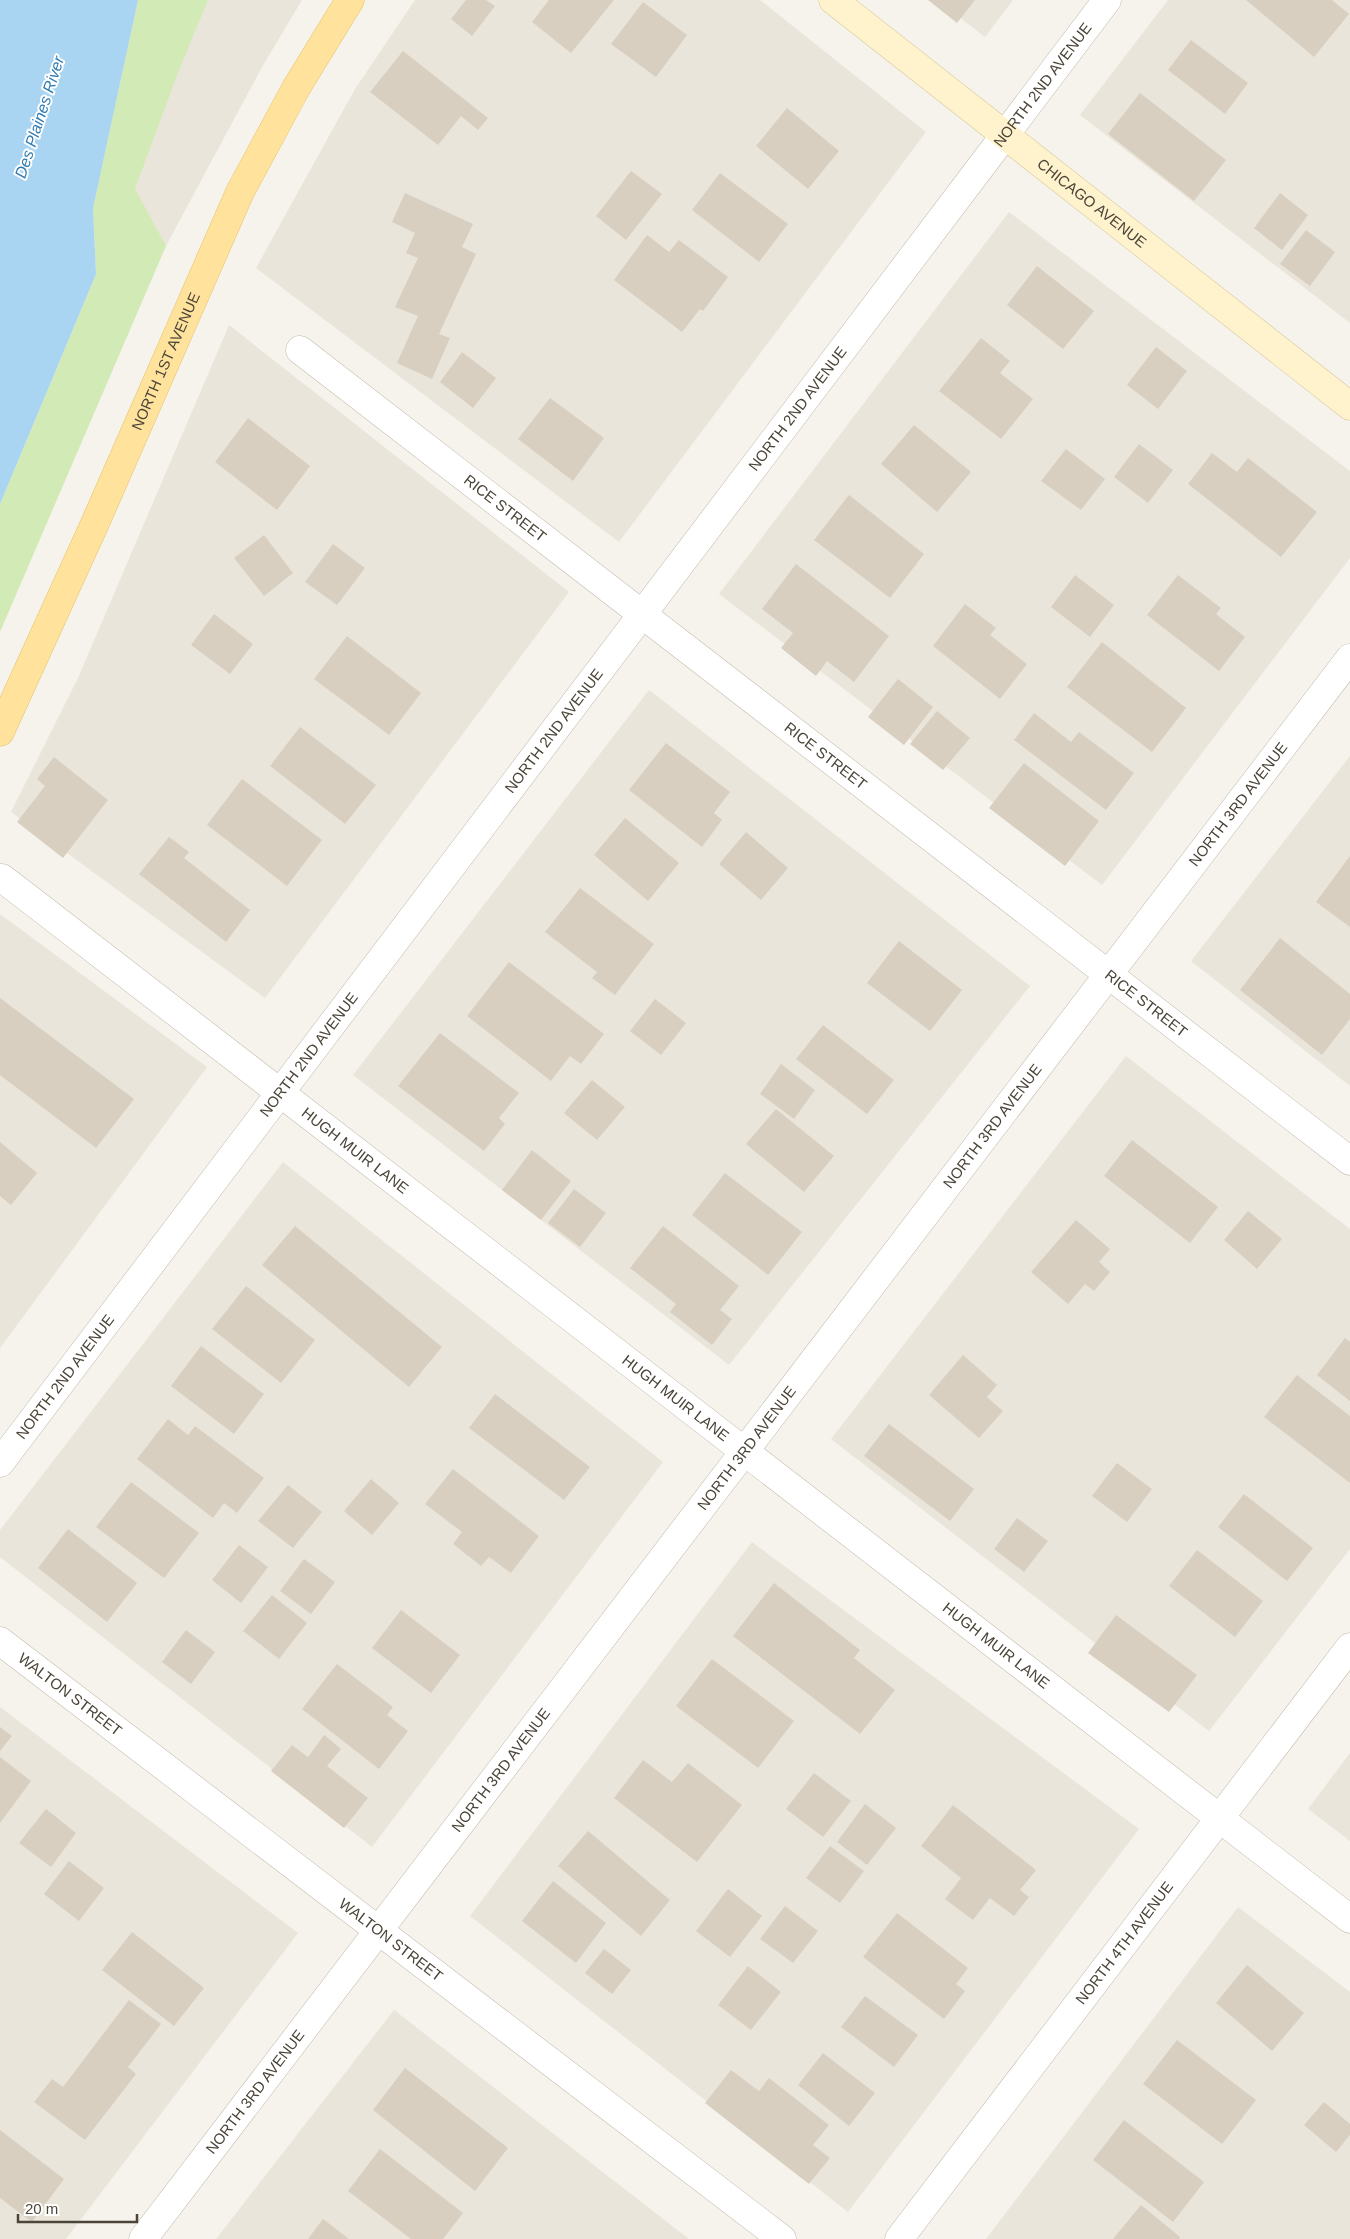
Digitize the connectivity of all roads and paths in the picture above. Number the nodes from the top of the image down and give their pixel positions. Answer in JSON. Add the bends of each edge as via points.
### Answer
{"nodes":[{"id":1,"x":350,"y":0,"type":"edge"},
{"id":2,"x":833,"y":0,"type":"edge"},
{"id":3,"x":1107,"y":0,"type":"edge"},
{"id":4,"x":1004,"y":136,"type":"junction"},
{"id":5,"x":300,"y":350,"type":"dead end"},
{"id":6,"x":1350,"y":406,"type":"edge"},
{"id":7,"x":643,"y":614,"type":"junction"},
{"id":8,"x":1350,"y":658,"type":"edge"},
{"id":9,"x":0,"y":732,"type":"edge"},
{"id":10,"x":2,"y":878,"type":"dead end"},
{"id":11,"x":1108,"y":974,"type":"junction"},
{"id":12,"x":280,"y":1092,"type":"junction"},
{"id":13,"x":1350,"y":1162,"type":"edge"},
{"id":14,"x":744,"y":1451,"type":"junction"},
{"id":15,"x":0,"y":1463,"type":"edge"},
{"id":16,"x":0,"y":1641,"type":"edge"},
{"id":17,"x":1350,"y":1647,"type":"edge"},
{"id":18,"x":1220,"y":1818,"type":"junction"},
{"id":19,"x":1350,"y":1919,"type":"edge"},
{"id":20,"x":378,"y":1930,"type":"junction"},
{"id":21,"x":143,"y":2239,"type":"edge"},
{"id":22,"x":782,"y":2239,"type":"edge"},
{"id":23,"x":899,"y":2239,"type":"edge"}],
"edges":[{"from":1,"to":9,"type":"main road","name":"NORTH 1ST AVENUE","via":[[296,88],[240,192]]},
{"from":2,"to":4,"type":"main road","name":"CHICAGO AVENUE"},
{"from":3,"to":4,"type":"street","name":"NORTH 2ND AVENUE"},
{"from":4,"to":6,"type":"main road","name":"CHICAGO AVENUE"},
{"from":4,"to":7,"type":"street","name":"NORTH 2ND AVENUE"},
{"from":5,"to":7,"type":"street","name":"RICE STREET"},
{"from":7,"to":11,"type":"street","name":"RICE STREET"},
{"from":7,"to":12,"type":"street","name":"NORTH 2ND AVENUE"},
{"from":8,"to":11,"type":"street","name":"NORTH 3RD AVENUE"},
{"from":10,"to":12,"type":"street","name":"HUGH MUIR LANE"},
{"from":11,"to":13,"type":"street","name":"RICE STREET"},
{"from":11,"to":14,"type":"street","name":"NORTH 3RD AVENUE"},
{"from":12,"to":14,"type":"street","name":"HUGH MUIR LANE"},
{"from":12,"to":15,"type":"street","name":"NORTH 2ND AVENUE"},
{"from":14,"to":18,"type":"street","name":"HUGH MUIR LANE"},
{"from":14,"to":20,"type":"street","name":"NORTH 3RD AVENUE"},
{"from":16,"to":20,"type":"street","name":"WALTON STREET"},
{"from":17,"to":18,"type":"street","name":"NORTH 4TH AVENUE"},
{"from":18,"to":19,"type":"street","name":"HUGH MUIR LANE"},
{"from":18,"to":23,"type":"street","name":"NORTH 4TH AVENUE"},
{"from":20,"to":21,"type":"street","name":"NORTH 3RD AVENUE"},
{"from":20,"to":22,"type":"street","name":"WALTON STREET"}]}
